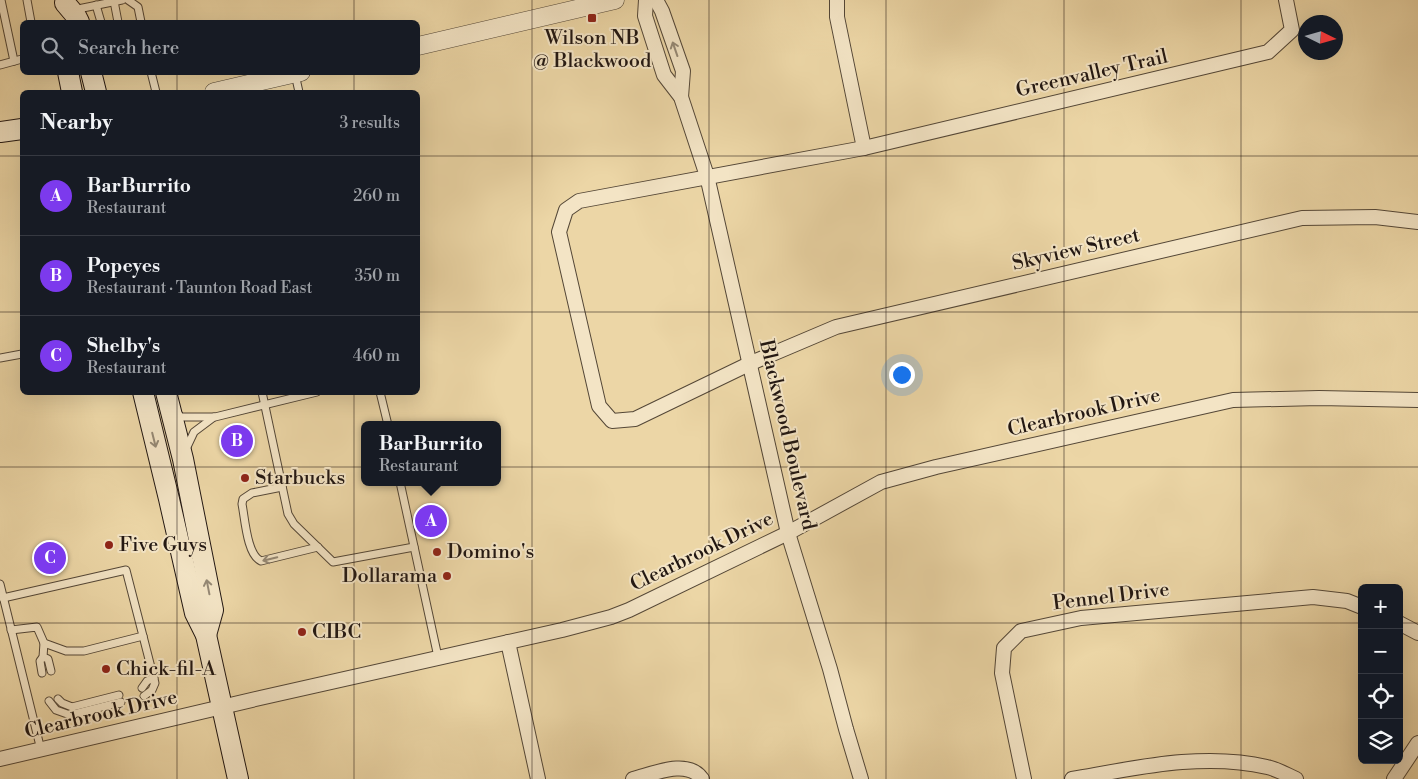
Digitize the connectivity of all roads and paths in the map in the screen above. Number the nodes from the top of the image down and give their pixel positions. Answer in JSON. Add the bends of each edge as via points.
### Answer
{"nodes":[{"id":1,"x":24,"y":0,"type":"edge"},
{"id":2,"x":128,"y":0,"type":"edge"},
{"id":3,"x":615,"y":0,"type":"edge"},
{"id":4,"x":646,"y":0,"type":"edge"},
{"id":5,"x":656,"y":0,"type":"edge"},
{"id":6,"x":837,"y":0,"type":"edge"},
{"id":7,"x":1286,"y":0,"type":"edge"},
{"id":8,"x":118,"y":1,"type":"edge"},
{"id":9,"x":4,"y":3,"type":"edge"},
{"id":10,"x":96,"y":5,"type":"junction"},
{"id":11,"x":68,"y":12,"type":"edge"},
{"id":12,"x":30,"y":20,"type":"edge"},
{"id":13,"x":100,"y":20,"type":"edge"},
{"id":14,"x":118,"y":20,"type":"edge"},
{"id":15,"x":141,"y":20,"type":"edge"},
{"id":16,"x":420,"y":46,"type":"edge"},
{"id":17,"x":20,"y":60,"type":"edge"},
{"id":18,"x":14,"y":61,"type":"junction"},
{"id":19,"x":0,"y":65,"type":"edge"},
{"id":20,"x":69,"y":75,"type":"edge"},
{"id":21,"x":92,"y":75,"type":"edge"},
{"id":22,"x":152,"y":75,"type":"edge"},
{"id":23,"x":289,"y":75,"type":"edge"},
{"id":24,"x":298,"y":75,"type":"edge"},
{"id":25,"x":72,"y":90,"type":"edge"},
{"id":26,"x":96,"y":90,"type":"edge"},
{"id":27,"x":156,"y":90,"type":"edge"},
{"id":28,"x":223,"y":90,"type":"edge"},
{"id":29,"x":299,"y":90,"type":"edge"},
{"id":30,"x":681,"y":97,"type":"junction"},
{"id":31,"x":20,"y":129,"type":"edge"},
{"id":32,"x":0,"y":132,"type":"edge"},
{"id":33,"x":864,"y":148,"type":"junction"},
{"id":34,"x":707,"y":176,"type":"junction"},
{"id":35,"x":1418,"y":222,"type":"edge"},
{"id":36,"x":20,"y":354,"type":"edge"},
{"id":37,"x":0,"y":358,"type":"edge"},
{"id":38,"x":751,"y":363,"type":"junction"},
{"id":39,"x":144,"y":395,"type":"edge"},
{"id":40,"x":262,"y":395,"type":"edge"},
{"id":41,"x":305,"y":395,"type":"edge"},
{"id":42,"x":381,"y":395,"type":"edge"},
{"id":43,"x":1417,"y":397,"type":"edge"},
{"id":44,"x":168,"y":399,"type":"edge"},
{"id":45,"x":264,"y":405,"type":"junction"},
{"id":46,"x":215,"y":417,"type":"junction"},
{"id":47,"x":387,"y":421,"type":"edge"},
{"id":48,"x":183,"y":459,"type":"junction"},
{"id":49,"x":401,"y":486,"type":"edge"},
{"id":50,"x":282,"y":487,"type":"junction"},
{"id":51,"x":788,"y":533,"type":"junction"},
{"id":52,"x":414,"y":546,"type":"junction"},
{"id":53,"x":318,"y":547,"type":"junction"},
{"id":54,"x":0,"y":584,"type":"edge"},
{"id":55,"x":3,"y":598,"type":"junction"},
{"id":56,"x":1358,"y":606,"type":"edge"},
{"id":57,"x":1403,"y":625,"type":"edge"},
{"id":58,"x":11,"y":630,"type":"junction"},
{"id":59,"x":1418,"y":633,"type":"edge"},
{"id":60,"x":206,"y":635,"type":"junction"},
{"id":61,"x":143,"y":636,"type":"junction"},
{"id":62,"x":508,"y":642,"type":"junction"},
{"id":63,"x":44,"y":643,"type":"junction"},
{"id":64,"x":43,"y":657,"type":"junction"},
{"id":65,"x":438,"y":657,"type":"junction"},
{"id":66,"x":51,"y":671,"type":"dead end"},
{"id":67,"x":42,"y":673,"type":"dead end"},
{"id":68,"x":143,"y":692,"type":"dead end"},
{"id":69,"x":58,"y":699,"type":"dead end"},
{"id":70,"x":49,"y":701,"type":"dead end"},
{"id":71,"x":222,"y":707,"type":"junction"},
{"id":72,"x":1418,"y":743,"type":"edge"},
{"id":73,"x":40,"y":750,"type":"junction"},
{"id":74,"x":0,"y":759,"type":"edge"},
{"id":75,"x":238,"y":779,"type":"edge"},
{"id":76,"x":538,"y":779,"type":"edge"},
{"id":77,"x":632,"y":779,"type":"edge"},
{"id":78,"x":702,"y":779,"type":"edge"},
{"id":79,"x":861,"y":779,"type":"edge"},
{"id":80,"x":1024,"y":779,"type":"edge"},
{"id":81,"x":1072,"y":779,"type":"edge"},
{"id":82,"x":1296,"y":779,"type":"edge"},
{"id":83,"x":1394,"y":779,"type":"edge"}],
"edges":[{"from":1,"to":12,"type":"lane"},
{"from":2,"to":15,"type":"lane","via":[[138,7]]},
{"from":3,"to":16,"type":"street"},
{"from":4,"to":30,"type":"street","name":"Blackwood Boulevard","via":[[645,16],[664,75]]},
{"from":30,"to":5,"type":"street","name":"Blackwood Boulevard","one_way":true,"via":[[683,71]]},
{"from":6,"to":33,"type":"street","via":[[837,17]]},
{"from":7,"to":33,"type":"street","name":"Greenvalley Trail","via":[[1292,30],[1268,52]]},
{"from":8,"to":10,"type":"lane"},
{"from":8,"to":14,"type":"lane"},
{"from":9,"to":18,"type":"lane"},
{"from":10,"to":11,"type":"lane"},
{"from":10,"to":13,"type":"lane"},
{"from":17,"to":18,"type":"lane"},
{"from":18,"to":19,"type":"lane"},
{"from":20,"to":25,"type":"main road"},
{"from":21,"to":26,"type":"main road"},
{"from":22,"to":27,"type":"lane"},
{"from":23,"to":28,"type":"street"},
{"from":24,"to":29,"type":"lane"},
{"from":30,"to":34,"type":"street","name":"Blackwood Boulevard"},
{"from":31,"to":32,"type":"main road"},
{"from":33,"to":34,"type":"street","name":"Greenvalley Trail"},
{"from":34,"to":38,"type":"street","name":"Blackwood Boulevard"},
{"from":34,"to":38,"type":"street","name":"Skyview Street","via":[[579,201],[566,210],[559,232],[599,406],[612,421],[635,419]]},
{"from":35,"to":38,"type":"street","name":"Skyview Street","via":[[1375,216],[1302,218],[836,327]]},
{"from":36,"to":37,"type":"lane"},
{"from":38,"to":51,"type":"street","name":"Blackwood Boulevard"},
{"from":39,"to":60,"type":"main road","one_way":true,"via":[[195,614]]},
{"from":40,"to":45,"type":"lane"},
{"from":41,"to":45,"type":"lane"},
{"from":42,"to":47,"type":"lane"},
{"from":43,"to":51,"type":"street","name":"Clearbrook Drive","via":[[1233,400],[880,482]]},
{"from":44,"to":46,"type":"lane","via":[[181,417]]},
{"from":44,"to":48,"type":"main road"},
{"from":45,"to":46,"type":"lane"},
{"from":45,"to":50,"type":"lane"},
{"from":46,"to":48,"type":"lane","via":[[194,432]]},
{"from":60,"to":48,"type":"main road","one_way":true,"via":[[213,610]]},
{"from":49,"to":52,"type":"lane"},
{"from":50,"to":53,"type":"lane","via":[[288,514]]},
{"from":53,"to":50,"type":"lane","one_way":true,"via":[[262,561],[256,559],[243,499],[252,493]]},
{"from":51,"to":62,"type":"street","name":"Clearbrook Drive","via":[[629,610]]},
{"from":51,"to":79,"type":"street","name":"Blackwood Boulevard"},
{"from":52,"to":53,"type":"lane","via":[[333,562]]},
{"from":52,"to":65,"type":"lane"},
{"from":54,"to":55,"type":"lane"},
{"from":55,"to":58,"type":"lane"},
{"from":55,"to":61,"type":"lane","via":[[126,570]]},
{"from":56,"to":80,"type":"street","name":"Pennel Drive","via":[[1313,597],[1081,618],[1020,631],[1004,648],[1002,673]]},
{"from":57,"to":59,"type":"street"},
{"from":58,"to":63,"type":"lane","via":[[37,627]]},
{"from":58,"to":73,"type":"lane"},
{"from":60,"to":71,"type":"main road"},
{"from":61,"to":63,"type":"lane","via":[[84,651],[66,651]]},
{"from":61,"to":68,"type":"lane","via":[[154,678],[147,681]]},
{"from":62,"to":65,"type":"street","name":"Clearbrook Drive"},
{"from":62,"to":76,"type":"street"},
{"from":63,"to":64,"type":"lane"},
{"from":64,"to":66,"type":"lane","via":[[48,659]]},
{"from":64,"to":67,"type":"lane","via":[[40,661]]},
{"from":65,"to":71,"type":"street","name":"Clearbrook Drive"},
{"from":69,"to":70,"type":"lane","via":[[72,707],[120,698],[70,715],[56,710]]},
{"from":71,"to":73,"type":"street","name":"Clearbrook Drive"},
{"from":71,"to":75,"type":"main road"},
{"from":72,"to":83,"type":"street"},
{"from":73,"to":74,"type":"street","name":"Clearbrook Drive"},
{"from":77,"to":78,"type":"street","via":[[679,768],[692,770]]},
{"from":81,"to":82,"type":"street","via":[[1195,761],[1269,767]]}]}
